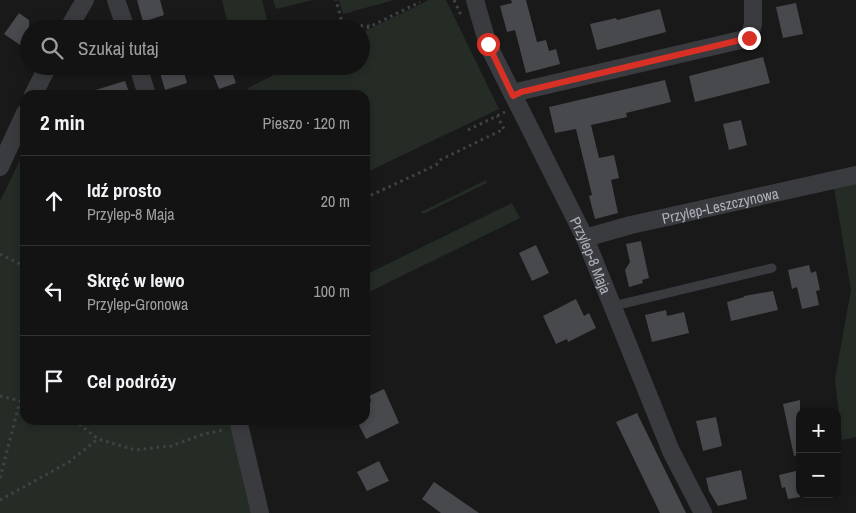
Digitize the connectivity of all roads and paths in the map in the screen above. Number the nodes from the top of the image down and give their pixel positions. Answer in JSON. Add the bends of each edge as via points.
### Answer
{"nodes":[{"id":1,"x":85,"y":0,"type":"edge"},
{"id":2,"x":116,"y":0,"type":"edge"},
{"id":3,"x":336,"y":0,"type":"edge"},
{"id":4,"x":475,"y":0,"type":"edge"},
{"id":5,"x":753,"y":0,"type":"edge"},
{"id":6,"x":420,"y":2,"type":"dead end"},
{"id":7,"x":73,"y":20,"type":"edge"},
{"id":8,"x":123,"y":20,"type":"edge"},
{"id":9,"x":341,"y":20,"type":"edge"},
{"id":10,"x":371,"y":26,"type":"edge"},
{"id":11,"x":44,"y":75,"type":"edge"},
{"id":12,"x":141,"y":75,"type":"edge"},
{"id":13,"x":36,"y":90,"type":"edge"},
{"id":14,"x":145,"y":90,"type":"edge"},
{"id":15,"x":513,"y":96,"type":"junction"},
{"id":16,"x":497,"y":116,"type":"dead end"},
{"id":17,"x":20,"y":124,"type":"edge"},
{"id":18,"x":0,"y":166,"type":"edge"},
{"id":19,"x":856,"y":175,"type":"edge"},
{"id":20,"x":370,"y":196,"type":"edge"},
{"id":21,"x":585,"y":238,"type":"junction"},
{"id":22,"x":0,"y":254,"type":"edge"},
{"id":23,"x":20,"y":264,"type":"edge"},
{"id":24,"x":772,"y":268,"type":"dead end"},
{"id":25,"x":614,"y":309,"type":"junction"},
{"id":26,"x":0,"y":396,"type":"edge"},
{"id":27,"x":20,"y":401,"type":"joint"},
{"id":28,"x":80,"y":425,"type":"edge"},
{"id":29,"x":233,"y":425,"type":"edge"},
{"id":30,"x":239,"y":425,"type":"edge"},
{"id":31,"x":98,"y":439,"type":"junction"},
{"id":32,"x":0,"y":478,"type":"edge"},
{"id":33,"x":0,"y":500,"type":"edge"},
{"id":34,"x":260,"y":513,"type":"edge"},
{"id":35,"x":703,"y":513,"type":"edge"}],
"edges":[{"from":1,"to":7,"type":"street"},
{"from":2,"to":8,"type":"street"},
{"from":3,"to":9,"type":"path"},
{"from":4,"to":15,"type":"street","name":"Przylep-8 Maja","via":[[488,44]]},
{"from":5,"to":15,"type":"street","via":[[754,24],[749,38]]},
{"from":6,"to":10,"type":"path"},
{"from":11,"to":13,"type":"street"},
{"from":12,"to":14,"type":"street"},
{"from":15,"to":21,"type":"street","name":"Przylep-8 Maja"},
{"from":16,"to":20,"type":"path","via":[[504,129]]},
{"from":17,"to":18,"type":"street"},
{"from":19,"to":21,"type":"street","name":"Przylep-Leszczynowa"},
{"from":21,"to":25,"type":"street","name":"Przylep-8 Maja"},
{"from":22,"to":23,"type":"path"},
{"from":24,"to":25,"type":"lane","via":[[622,304]]},
{"from":25,"to":35,"type":"street","name":"Przylep-8 Maja","via":[[672,451]]},
{"from":26,"to":27,"type":"path"},
{"from":27,"to":32,"type":"path"},
{"from":28,"to":31,"type":"path"},
{"from":29,"to":31,"type":"path","via":[[171,446],[135,450]]},
{"from":30,"to":34,"type":"street"},
{"from":31,"to":33,"type":"path","via":[[69,462]]}]}
